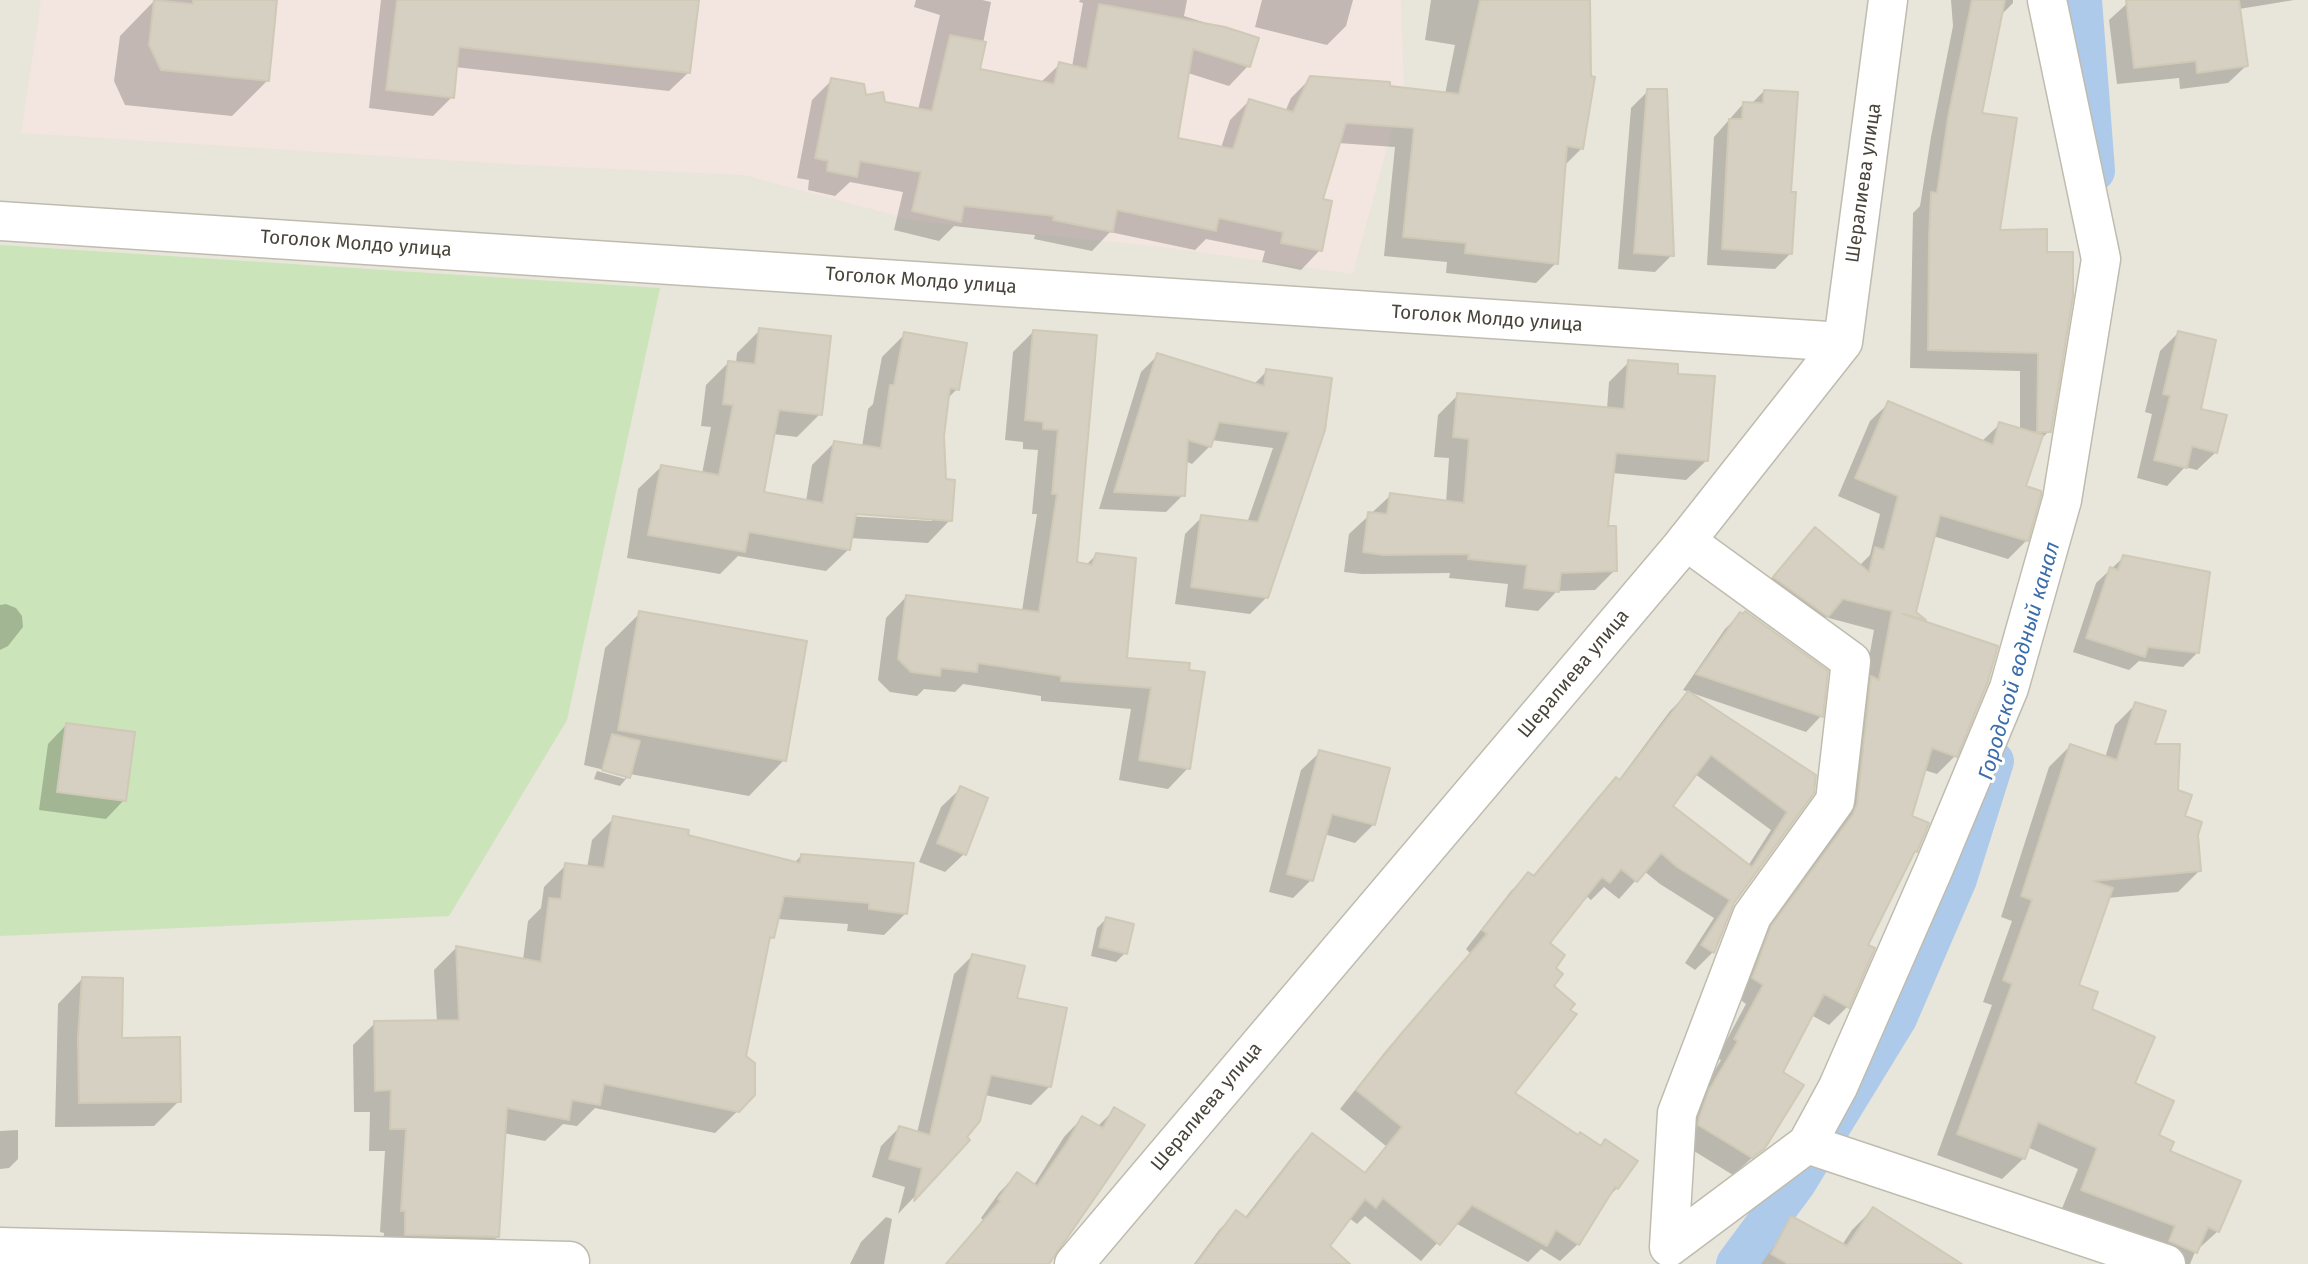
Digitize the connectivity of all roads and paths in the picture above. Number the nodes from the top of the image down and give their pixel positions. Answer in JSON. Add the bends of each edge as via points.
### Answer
{"nodes":[{"id":1,"x":1888,"y":0,"type":"edge"},
{"id":2,"x":2047,"y":0,"type":"edge"},
{"id":3,"x":0,"y":221,"type":"edge"},
{"id":4,"x":1843,"y":342,"type":"junction"},
{"id":5,"x":1686,"y":541,"type":"junction"},
{"id":6,"x":1807,"y":1144,"type":"junction"},
{"id":7,"x":0,"y":1248,"type":"edge"},
{"id":8,"x":570,"y":1261,"type":"dead end"},
{"id":9,"x":1074,"y":1264,"type":"edge"},
{"id":10,"x":2166,"y":1264,"type":"edge"}],
"edges":[{"from":1,"to":4,"type":"street","name":"Шералиева улица"},
{"from":2,"to":6,"type":"street","via":[[2101,259],[2062,500],[2009,688],[1843,1075]]},
{"from":3,"to":4,"type":"street","name":"Тоголок Молдо улица"},
{"from":4,"to":5,"type":"street","name":"Шералиева улица"},
{"from":5,"to":6,"type":"street","via":[[1851,661],[1835,801],[1752,916],[1676,1113],[1669,1247]]},
{"from":5,"to":9,"type":"street","name":"Шералиева улица"},
{"from":6,"to":10,"type":"street"},
{"from":7,"to":8,"type":"street"}]}
